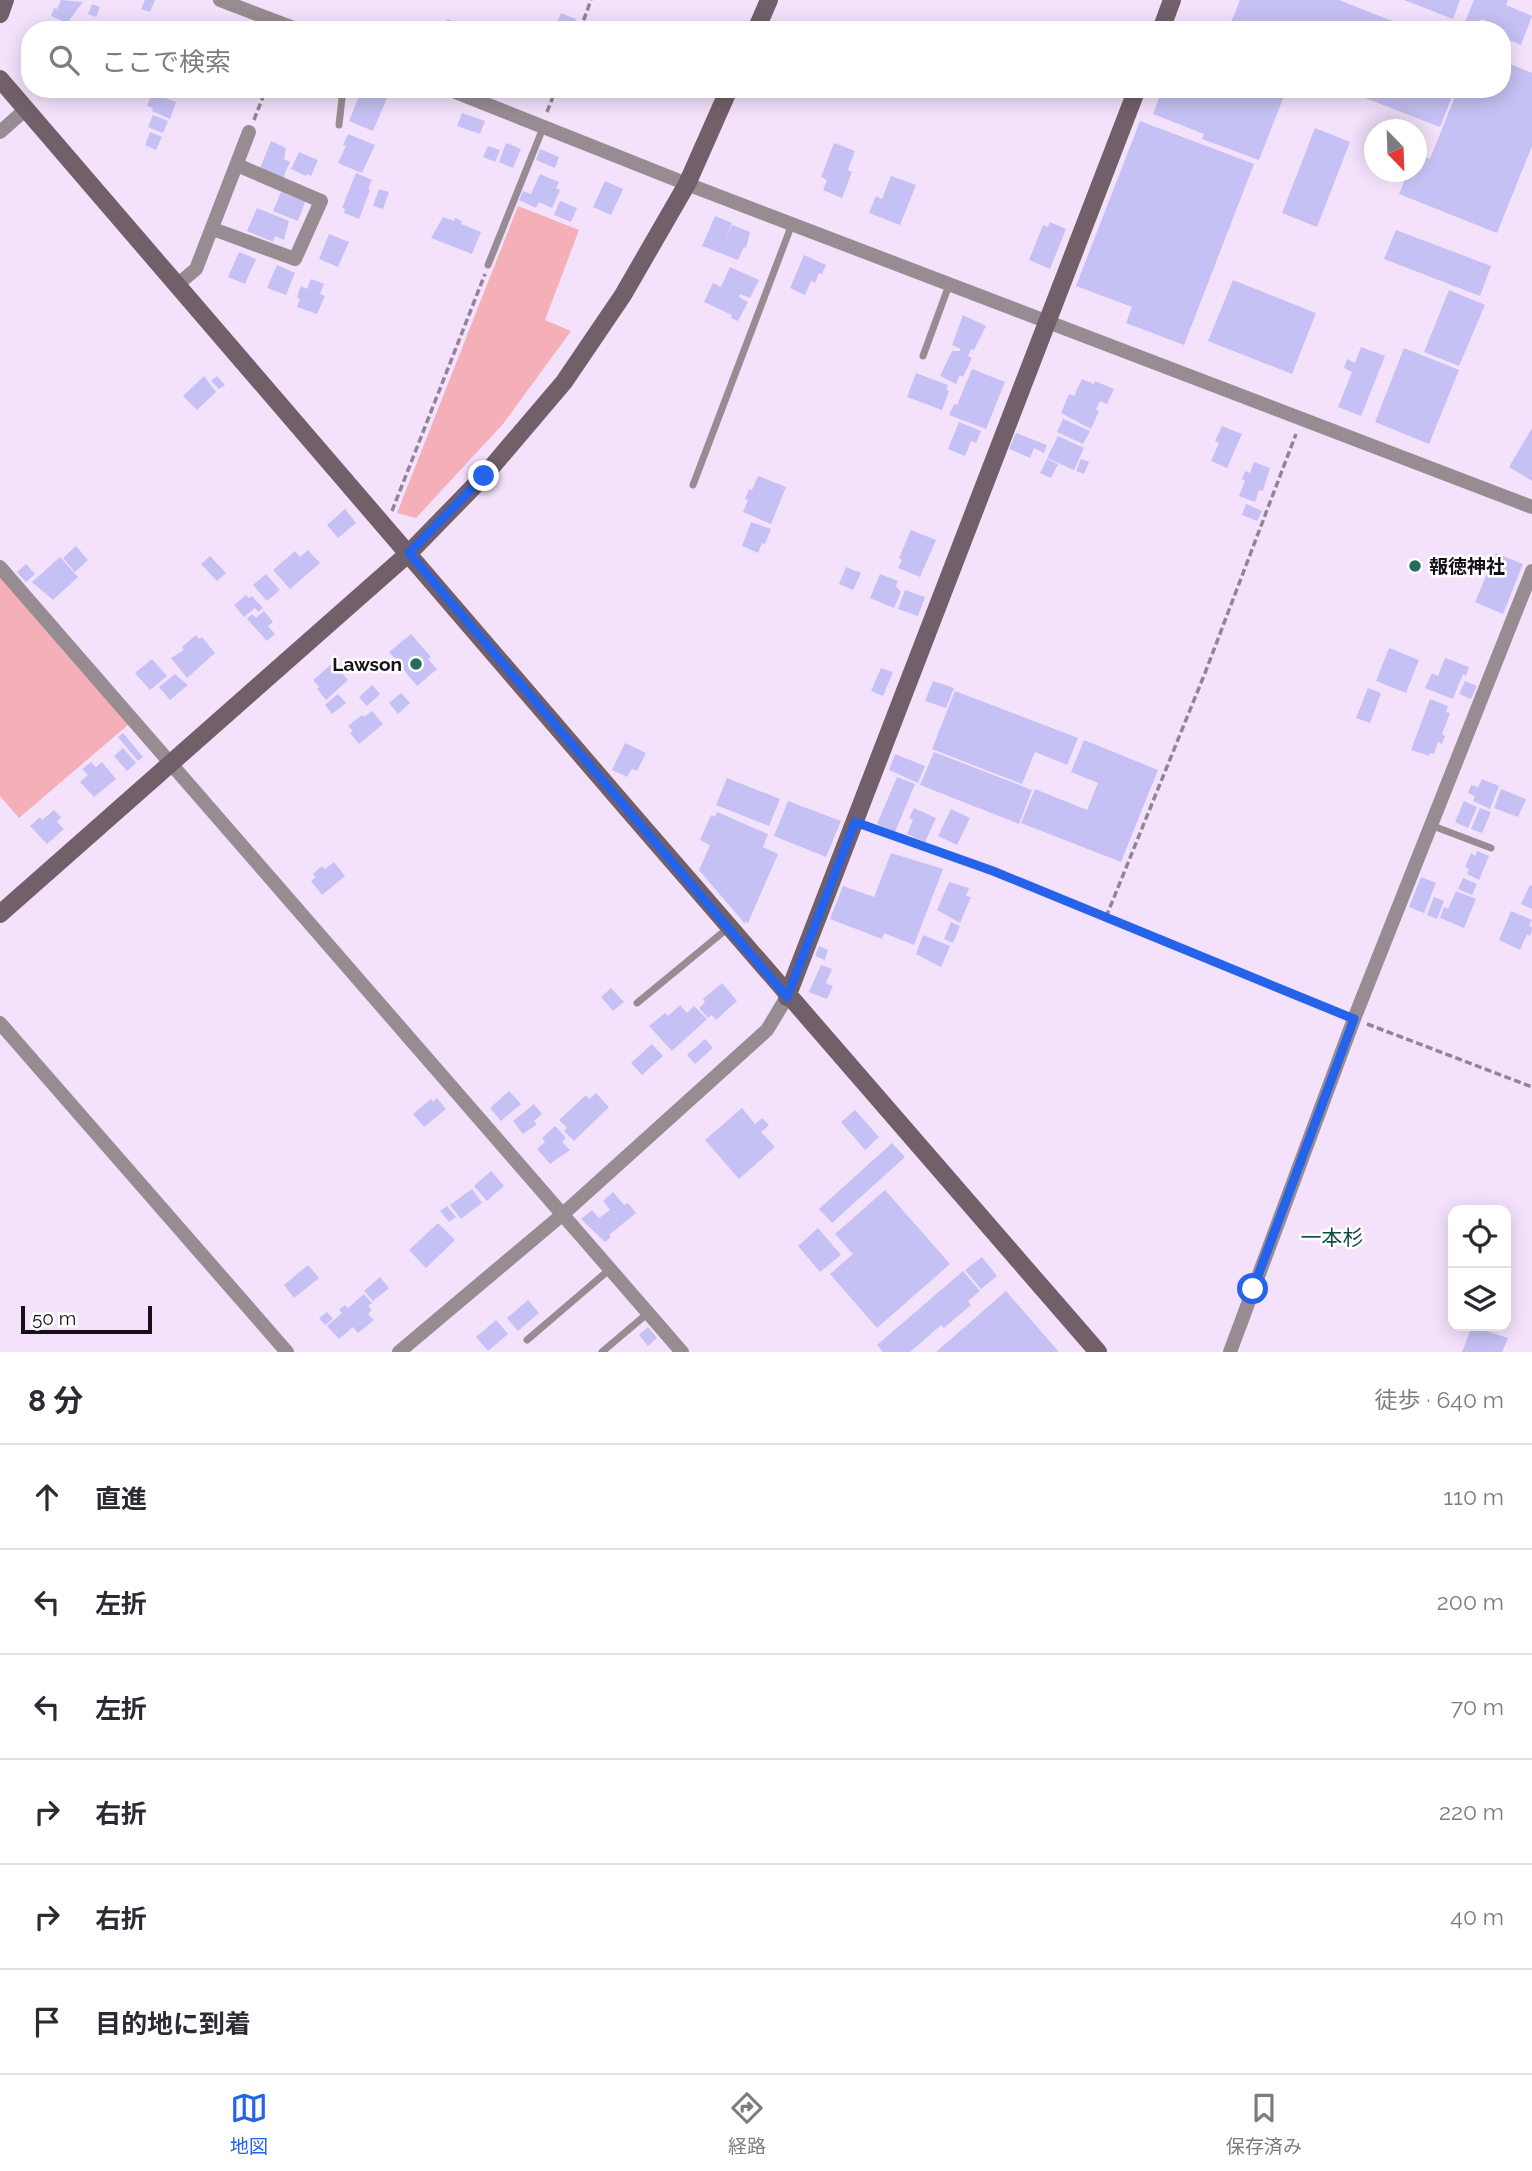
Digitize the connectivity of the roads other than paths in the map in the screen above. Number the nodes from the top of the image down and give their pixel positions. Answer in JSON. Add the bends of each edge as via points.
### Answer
{"nodes":[{"id":1,"x":5,"y":0,"type":"edge"},
{"id":2,"x":220,"y":0,"type":"edge"},
{"id":3,"x":769,"y":0,"type":"edge"},
{"id":4,"x":1172,"y":0,"type":"edge"},
{"id":5,"x":0,"y":14,"type":"edge"},
{"id":6,"x":275,"y":21,"type":"edge"},
{"id":7,"x":760,"y":21,"type":"edge"},
{"id":8,"x":1164,"y":21,"type":"edge"},
{"id":9,"x":0,"y":79,"type":"edge"},
{"id":10,"x":342,"y":98,"type":"edge"},
{"id":11,"x":469,"y":98,"type":"edge"},
{"id":12,"x":725,"y":98,"type":"edge"},
{"id":13,"x":1134,"y":98,"type":"edge"},
{"id":14,"x":26,"y":109,"type":"junction"},
{"id":15,"x":339,"y":125,"type":"dead end"},
{"id":16,"x":542,"y":128,"type":"junction"},
{"id":17,"x":0,"y":132,"type":"edge"},
{"id":18,"x":249,"y":132,"type":"road end"},
{"id":19,"x":237,"y":165,"type":"junction"},
{"id":20,"x":687,"y":184,"type":"junction"},
{"id":21,"x":793,"y":223,"type":"junction"},
{"id":22,"x":213,"y":229,"type":"junction"},
{"id":23,"x":488,"y":265,"type":"road end"},
{"id":24,"x":177,"y":285,"type":"junction"},
{"id":25,"x":949,"y":285,"type":"junction"},
{"id":26,"x":1046,"y":323,"type":"junction"},
{"id":27,"x":923,"y":356,"type":"dead end"},
{"id":28,"x":693,"y":485,"type":"dead end"},
{"id":29,"x":1532,"y":507,"type":"edge"},
{"id":30,"x":409,"y":553,"type":"junction"},
{"id":31,"x":0,"y":567,"type":"edge"},
{"id":32,"x":1532,"y":571,"type":"edge"},
{"id":33,"x":172,"y":763,"type":"junction"},
{"id":34,"x":855,"y":822,"type":"junction"},
{"id":35,"x":1433,"y":826,"type":"junction"},
{"id":36,"x":1491,"y":848,"type":"dead end"},
{"id":37,"x":993,"y":871,"type":"road end"},
{"id":38,"x":0,"y":914,"type":"edge"},
{"id":39,"x":728,"y":928,"type":"junction"},
{"id":40,"x":787,"y":997,"type":"junction"},
{"id":41,"x":637,"y":1003,"type":"dead end"},
{"id":42,"x":0,"y":1023,"type":"edge"},
{"id":43,"x":563,"y":1214,"type":"junction"},
{"id":44,"x":610,"y":1269,"type":"junction"},
{"id":45,"x":648,"y":1313,"type":"junction"},
{"id":46,"x":527,"y":1340,"type":"dead end"},
{"id":47,"x":287,"y":1352,"type":"edge"},
{"id":48,"x":399,"y":1352,"type":"edge"},
{"id":49,"x":602,"y":1352,"type":"edge"},
{"id":50,"x":682,"y":1352,"type":"edge"},
{"id":51,"x":1098,"y":1352,"type":"edge"},
{"id":52,"x":1230,"y":1352,"type":"edge"}],
"edges":[{"from":1,"to":5,"type":"street"},
{"from":2,"to":6,"type":"street"},
{"from":3,"to":7,"type":"street"},
{"from":4,"to":8,"type":"street"},
{"from":9,"to":14,"type":"street"},
{"from":10,"to":15,"type":"lane"},
{"from":11,"to":16,"type":"street"},
{"from":12,"to":20,"type":"street"},
{"from":13,"to":26,"type":"street"},
{"from":14,"to":17,"type":"street"},
{"from":14,"to":24,"type":"street"},
{"from":16,"to":20,"type":"street"},
{"from":16,"to":23,"type":"lane"},
{"from":18,"to":19,"type":"street"},
{"from":19,"to":22,"type":"street"},
{"from":19,"to":22,"type":"street","via":[[321,201],[295,259]]},
{"from":20,"to":21,"type":"street"},
{"from":20,"to":30,"type":"street","via":[[623,295],[564,382],[484,476]]},
{"from":21,"to":25,"type":"street"},
{"from":21,"to":28,"type":"lane"},
{"from":22,"to":24,"type":"street","via":[[196,270]]},
{"from":24,"to":30,"type":"street"},
{"from":25,"to":26,"type":"street"},
{"from":25,"to":27,"type":"lane"},
{"from":26,"to":29,"type":"street"},
{"from":26,"to":34,"type":"street"},
{"from":30,"to":33,"type":"street"},
{"from":30,"to":39,"type":"street"},
{"from":31,"to":33,"type":"street"},
{"from":32,"to":35,"type":"street"},
{"from":33,"to":38,"type":"street"},
{"from":33,"to":43,"type":"street"},
{"from":34,"to":37,"type":"lane"},
{"from":34,"to":40,"type":"street"},
{"from":35,"to":36,"type":"lane"},
{"from":35,"to":52,"type":"street","via":[[1354,1019]]},
{"from":39,"to":40,"type":"street"},
{"from":39,"to":41,"type":"lane"},
{"from":40,"to":43,"type":"street","via":[[767,1030]]},
{"from":40,"to":51,"type":"street"},
{"from":42,"to":47,"type":"street"},
{"from":43,"to":44,"type":"street"},
{"from":43,"to":48,"type":"street"},
{"from":44,"to":45,"type":"street"},
{"from":44,"to":46,"type":"lane"},
{"from":45,"to":49,"type":"lane"},
{"from":45,"to":50,"type":"street"}]}
